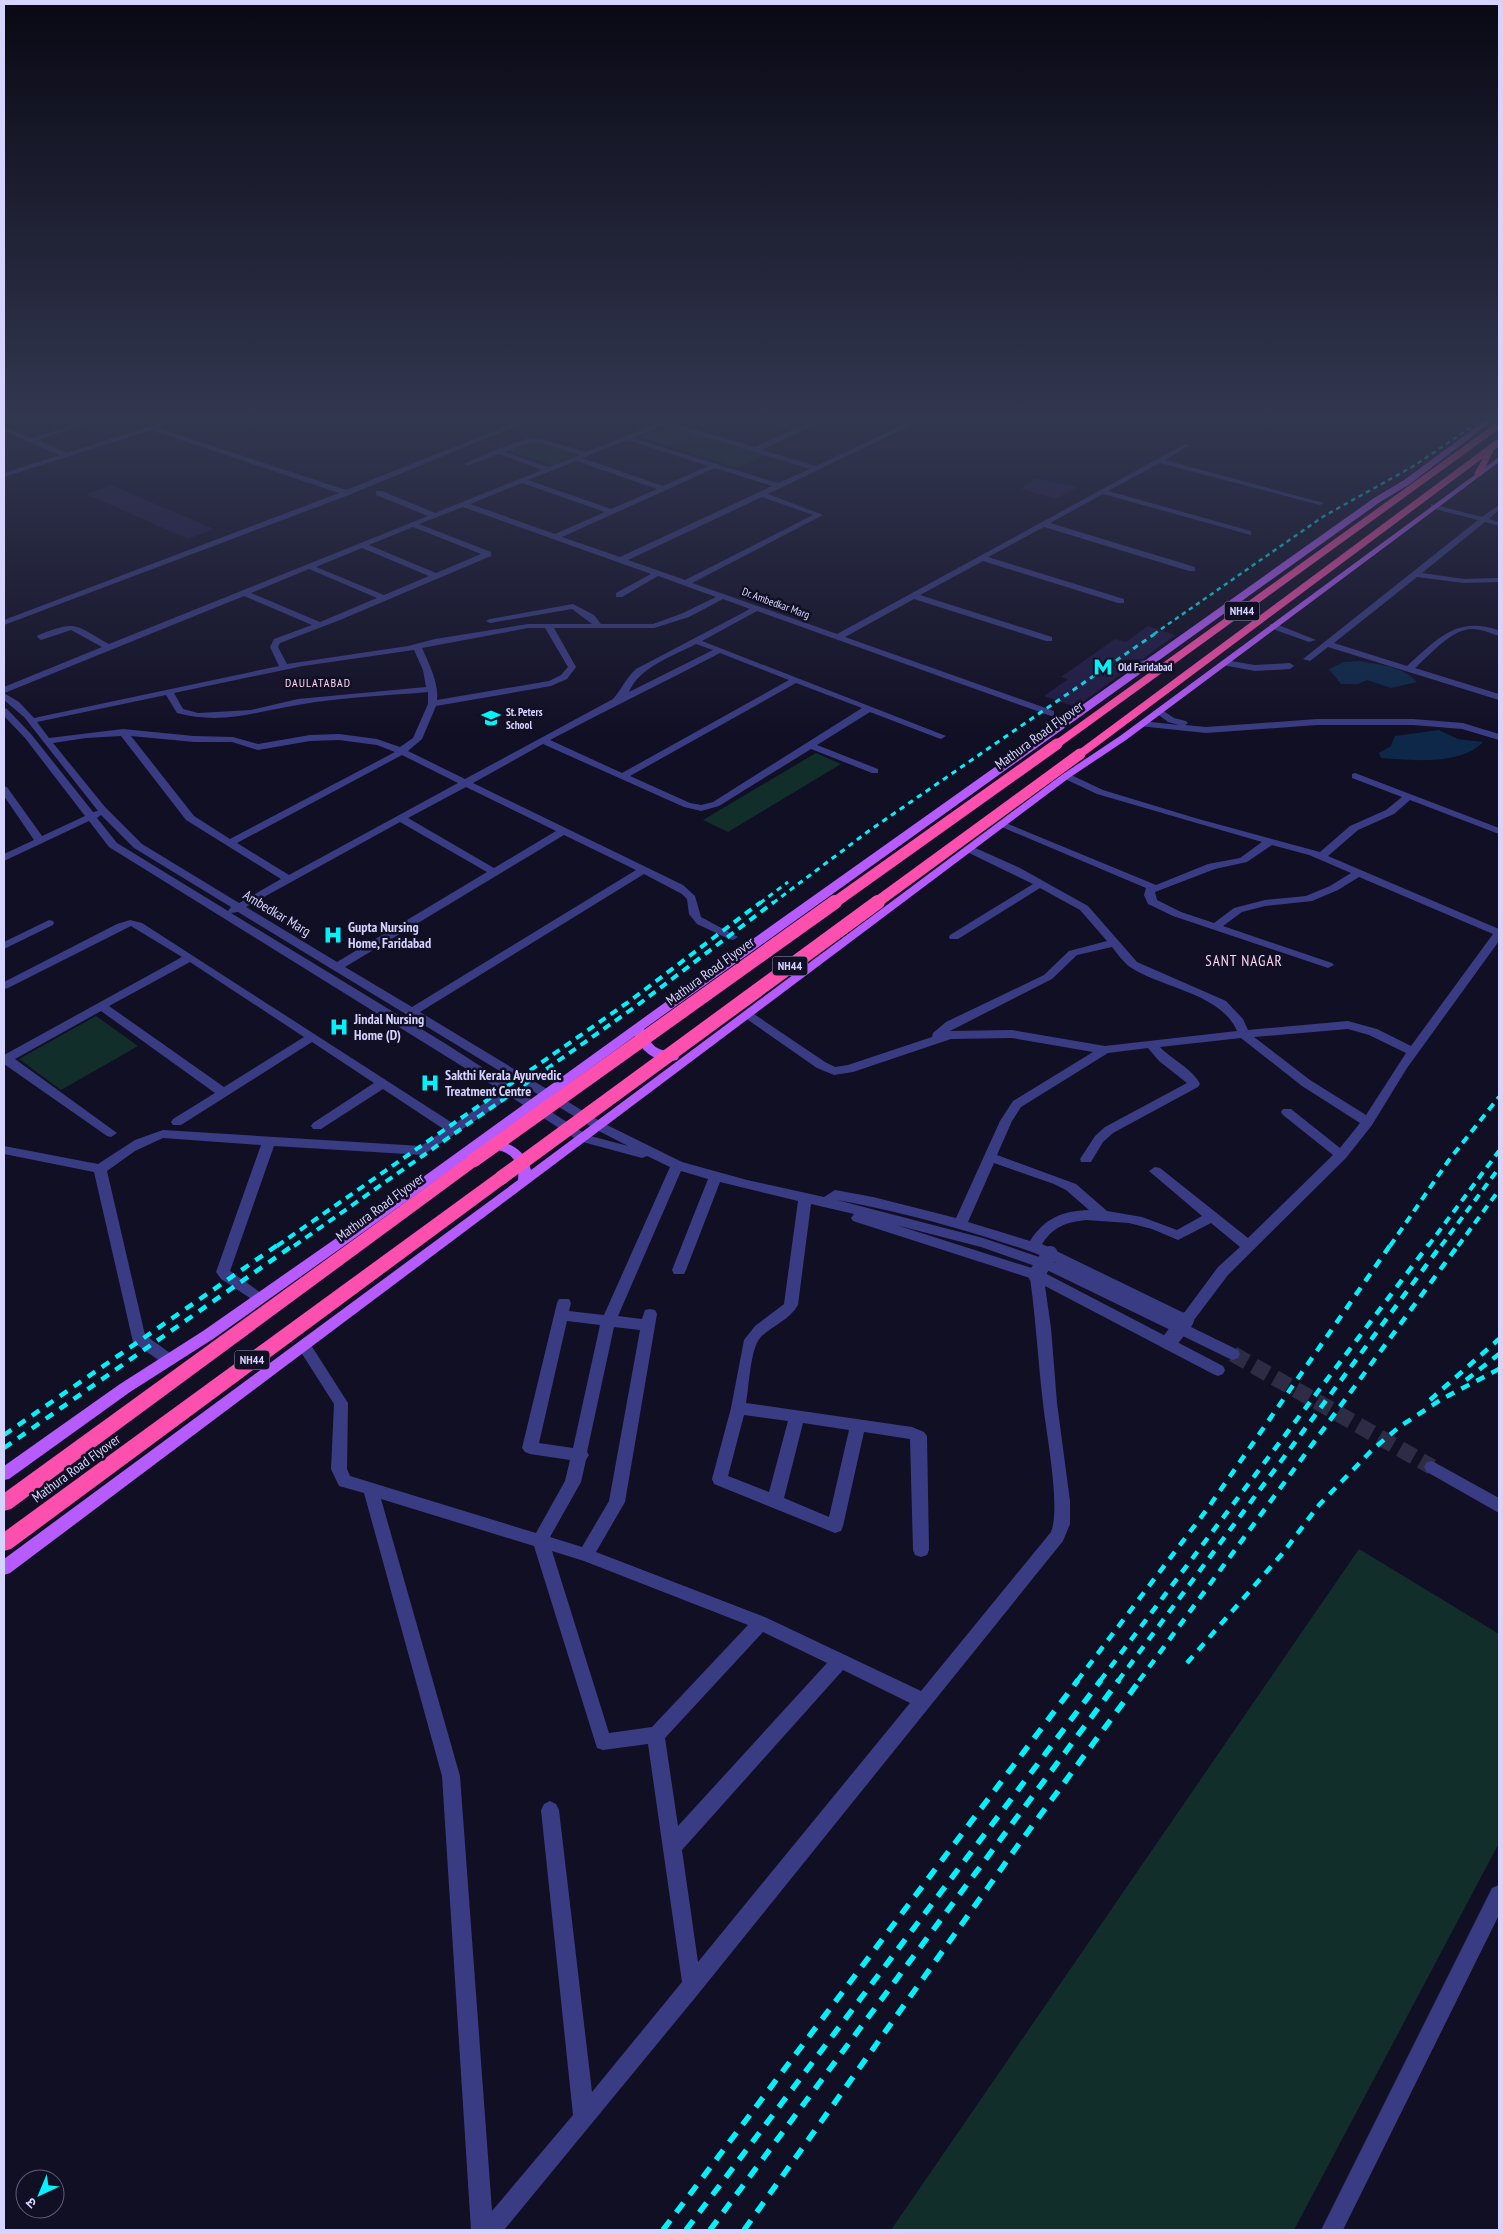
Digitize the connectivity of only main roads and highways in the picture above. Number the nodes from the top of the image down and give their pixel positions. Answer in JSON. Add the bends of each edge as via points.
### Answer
{"nodes":[{"id":1,"x":1340,"y":526,"type":"edge"},
{"id":2,"x":1359,"y":526,"type":"edge"},
{"id":3,"x":1386,"y":526,"type":"edge"},
{"id":4,"x":1407,"y":526,"type":"edge"},
{"id":5,"x":1136,"y":712,"type":"junction"},
{"id":6,"x":1100,"y":751,"type":"junction"},
{"id":7,"x":637,"y":1028,"type":"junction"},
{"id":8,"x":690,"y":1058,"type":"junction"},
{"id":9,"x":530,"y":1104,"type":"junction"},
{"id":10,"x":473,"y":1148,"type":"junction"},
{"id":11,"x":524,"y":1182,"type":"junction"},
{"id":12,"x":406,"y":1196,"type":"junction"},
{"id":13,"x":4,"y":1474,"type":"edge"},
{"id":14,"x":4,"y":1503,"type":"edge"},
{"id":15,"x":4,"y":1543,"type":"edge"},
{"id":16,"x":4,"y":1568,"type":"edge"}],
"edges":[{"from":1,"to":7,"type":"main road"},
{"from":2,"to":14,"type":"highway","name":"Mathura Road Flyover","number":"NH44","bridge":true,"via":[[474,1160]]},
{"from":3,"to":5,"type":"highway","number":"NH44"},
{"from":4,"to":6,"type":"main road","via":[[1124,738]]},
{"from":5,"to":6,"type":"highway"},
{"from":5,"to":15,"type":"highway","name":"Mathura Road Flyover","number":"NH44","bridge":true},
{"from":6,"to":8,"type":"main road"},
{"from":7,"to":8,"type":"main road","via":[[643,1044],[650,1051],[662,1056]]},
{"from":7,"to":9,"type":"main road"},
{"from":8,"to":11,"type":"main road"},
{"from":9,"to":10,"type":"main road"},
{"from":9,"to":12,"type":"main road","via":[[426,1175]]},
{"from":10,"to":11,"type":"main road","via":[[491,1144],[508,1148],[520,1156],[525,1167]]},
{"from":10,"to":12,"type":"main road"},
{"from":11,"to":16,"type":"main road"},
{"from":12,"to":13,"type":"main road"}]}
